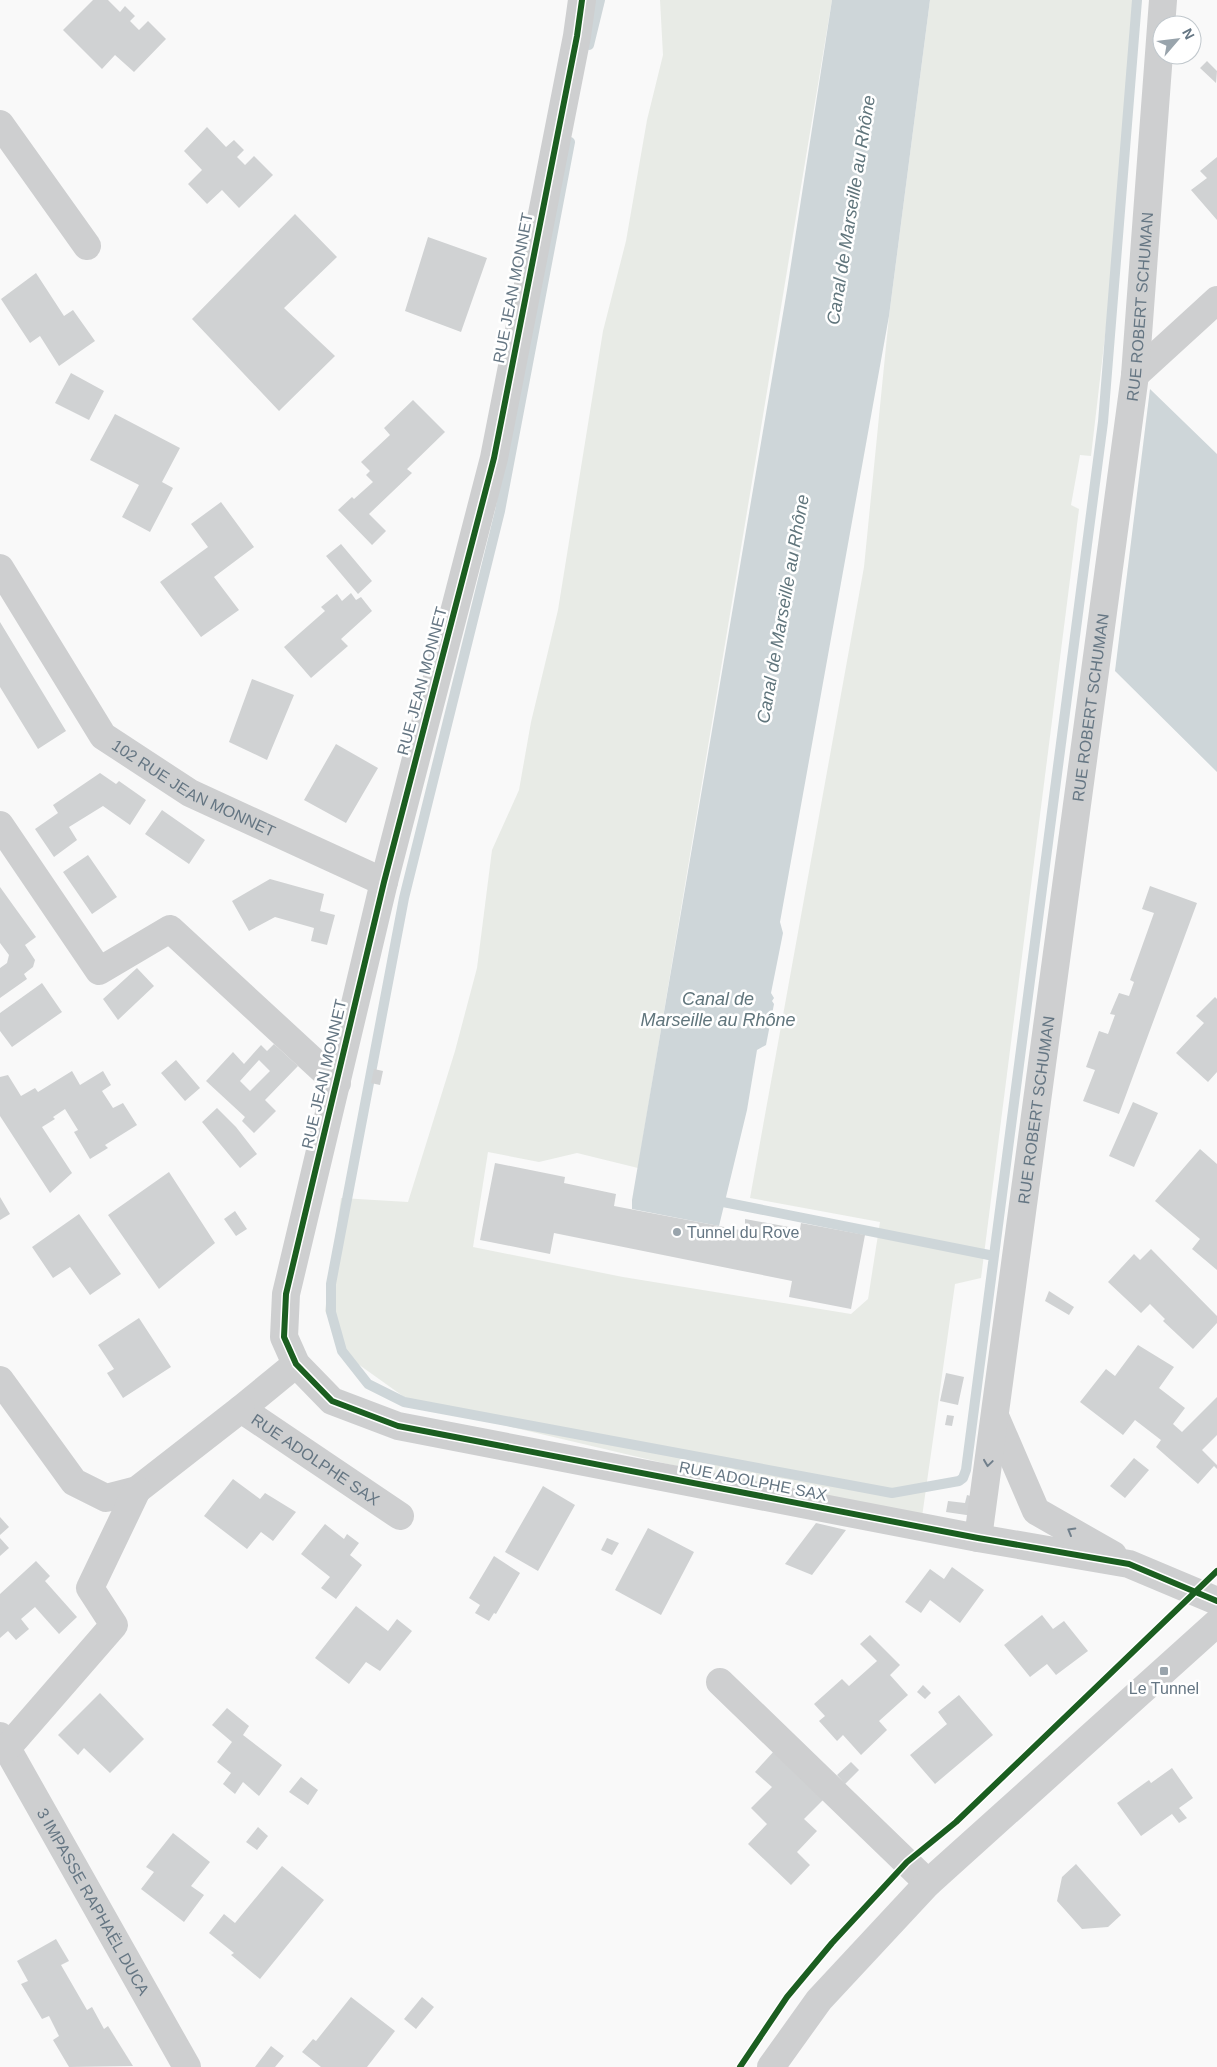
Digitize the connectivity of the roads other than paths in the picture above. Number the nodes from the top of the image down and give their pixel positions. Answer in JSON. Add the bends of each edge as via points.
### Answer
{"nodes":[{"id":1,"x":582,"y":0,"type":"edge"},
{"id":2,"x":1163,"y":0,"type":"edge"},
{"id":3,"x":0,"y":124,"type":"edge"},
{"id":4,"x":88,"y":246,"type":"dead end"},
{"id":5,"x":1217,"y":300,"type":"edge"},
{"id":6,"x":1135,"y":375,"type":"junction"},
{"id":7,"x":0,"y":568,"type":"edge"},
{"id":8,"x":0,"y":825,"type":"edge"},
{"id":9,"x":384,"y":882,"type":"junction"},
{"id":10,"x":337,"y":1083,"type":"junction"},
{"id":11,"x":296,"y":1364,"type":"junction"},
{"id":12,"x":0,"y":1380,"type":"edge"},
{"id":13,"x":241,"y":1409,"type":"junction"},
{"id":14,"x":994,"y":1415,"type":"junction"},
{"id":15,"x":137,"y":1490,"type":"junction"},
{"id":16,"x":1036,"y":1511,"type":"junction"},
{"id":17,"x":400,"y":1516,"type":"dead end"},
{"id":18,"x":978,"y":1538,"type":"junction"},
{"id":19,"x":1009,"y":1544,"type":"junction"},
{"id":20,"x":1129,"y":1564,"type":"junction"},
{"id":21,"x":1217,"y":1601,"type":"edge"},
{"id":22,"x":1217,"y":1623,"type":"edge"},
{"id":23,"x":720,"y":1682,"type":"dead end"},
{"id":24,"x":3,"y":1742,"type":"edge"},
{"id":25,"x":928,"y":1883,"type":"junction"},
{"id":26,"x":187,"y":2067,"type":"edge"},
{"id":27,"x":771,"y":2067,"type":"edge"}],
"edges":[{"from":1,"to":9,"type":"street","name":"RUE JEAN MONNET","via":[[494,458]]},
{"from":2,"to":6,"type":"street","name":"RUE ROBERT SCHUMAN"},
{"from":3,"to":4,"type":"street"},
{"from":5,"to":6,"type":"street"},
{"from":6,"to":14,"type":"street","name":"RUE ROBERT SCHUMAN"},
{"from":7,"to":9,"type":"street","name":"102 RUE JEAN MONNET","via":[[103,736],[190,793]]},
{"from":8,"to":10,"type":"street","via":[[99,971],[170,929]]},
{"from":9,"to":10,"type":"street","name":"RUE JEAN MONNET"},
{"from":10,"to":11,"type":"street","name":"RUE JEAN MONNET","via":[[286,1294],[284,1337]]},
{"from":11,"to":13,"type":"street","name":"RUE ADOLPHE SAX"},
{"from":11,"to":18,"type":"street","name":"RUE ADOLPHE SAX","via":[[332,1401],[398,1426]]},
{"from":12,"to":15,"type":"street","via":[[74,1482],[106,1498]]},
{"from":13,"to":15,"type":"street"},
{"from":13,"to":17,"type":"street","name":"RUE ADOLPHE SAX"},
{"from":14,"to":16,"type":"street"},
{"from":14,"to":18,"type":"street","name":"RUE ROBERT SCHUMAN","one_way":true},
{"from":15,"to":24,"type":"street","via":[[90,1588],[114,1625]]},
{"from":16,"to":19,"type":"street"},
{"from":20,"to":16,"type":"street","one_way":true},
{"from":18,"to":19,"type":"street","name":"RUE ADOLPHE SAX"},
{"from":19,"to":20,"type":"street","name":"RUE ADOLPHE SAX"},
{"from":20,"to":21,"type":"street","name":"RUE ADOLPHE SAX"},
{"from":22,"to":25,"type":"street"},
{"from":23,"to":25,"type":"street"},
{"from":24,"to":26,"type":"street","name":"3 IMPASSE RAPHAËL DUCA"},
{"from":25,"to":27,"type":"street","via":[[819,2000]]}]}
